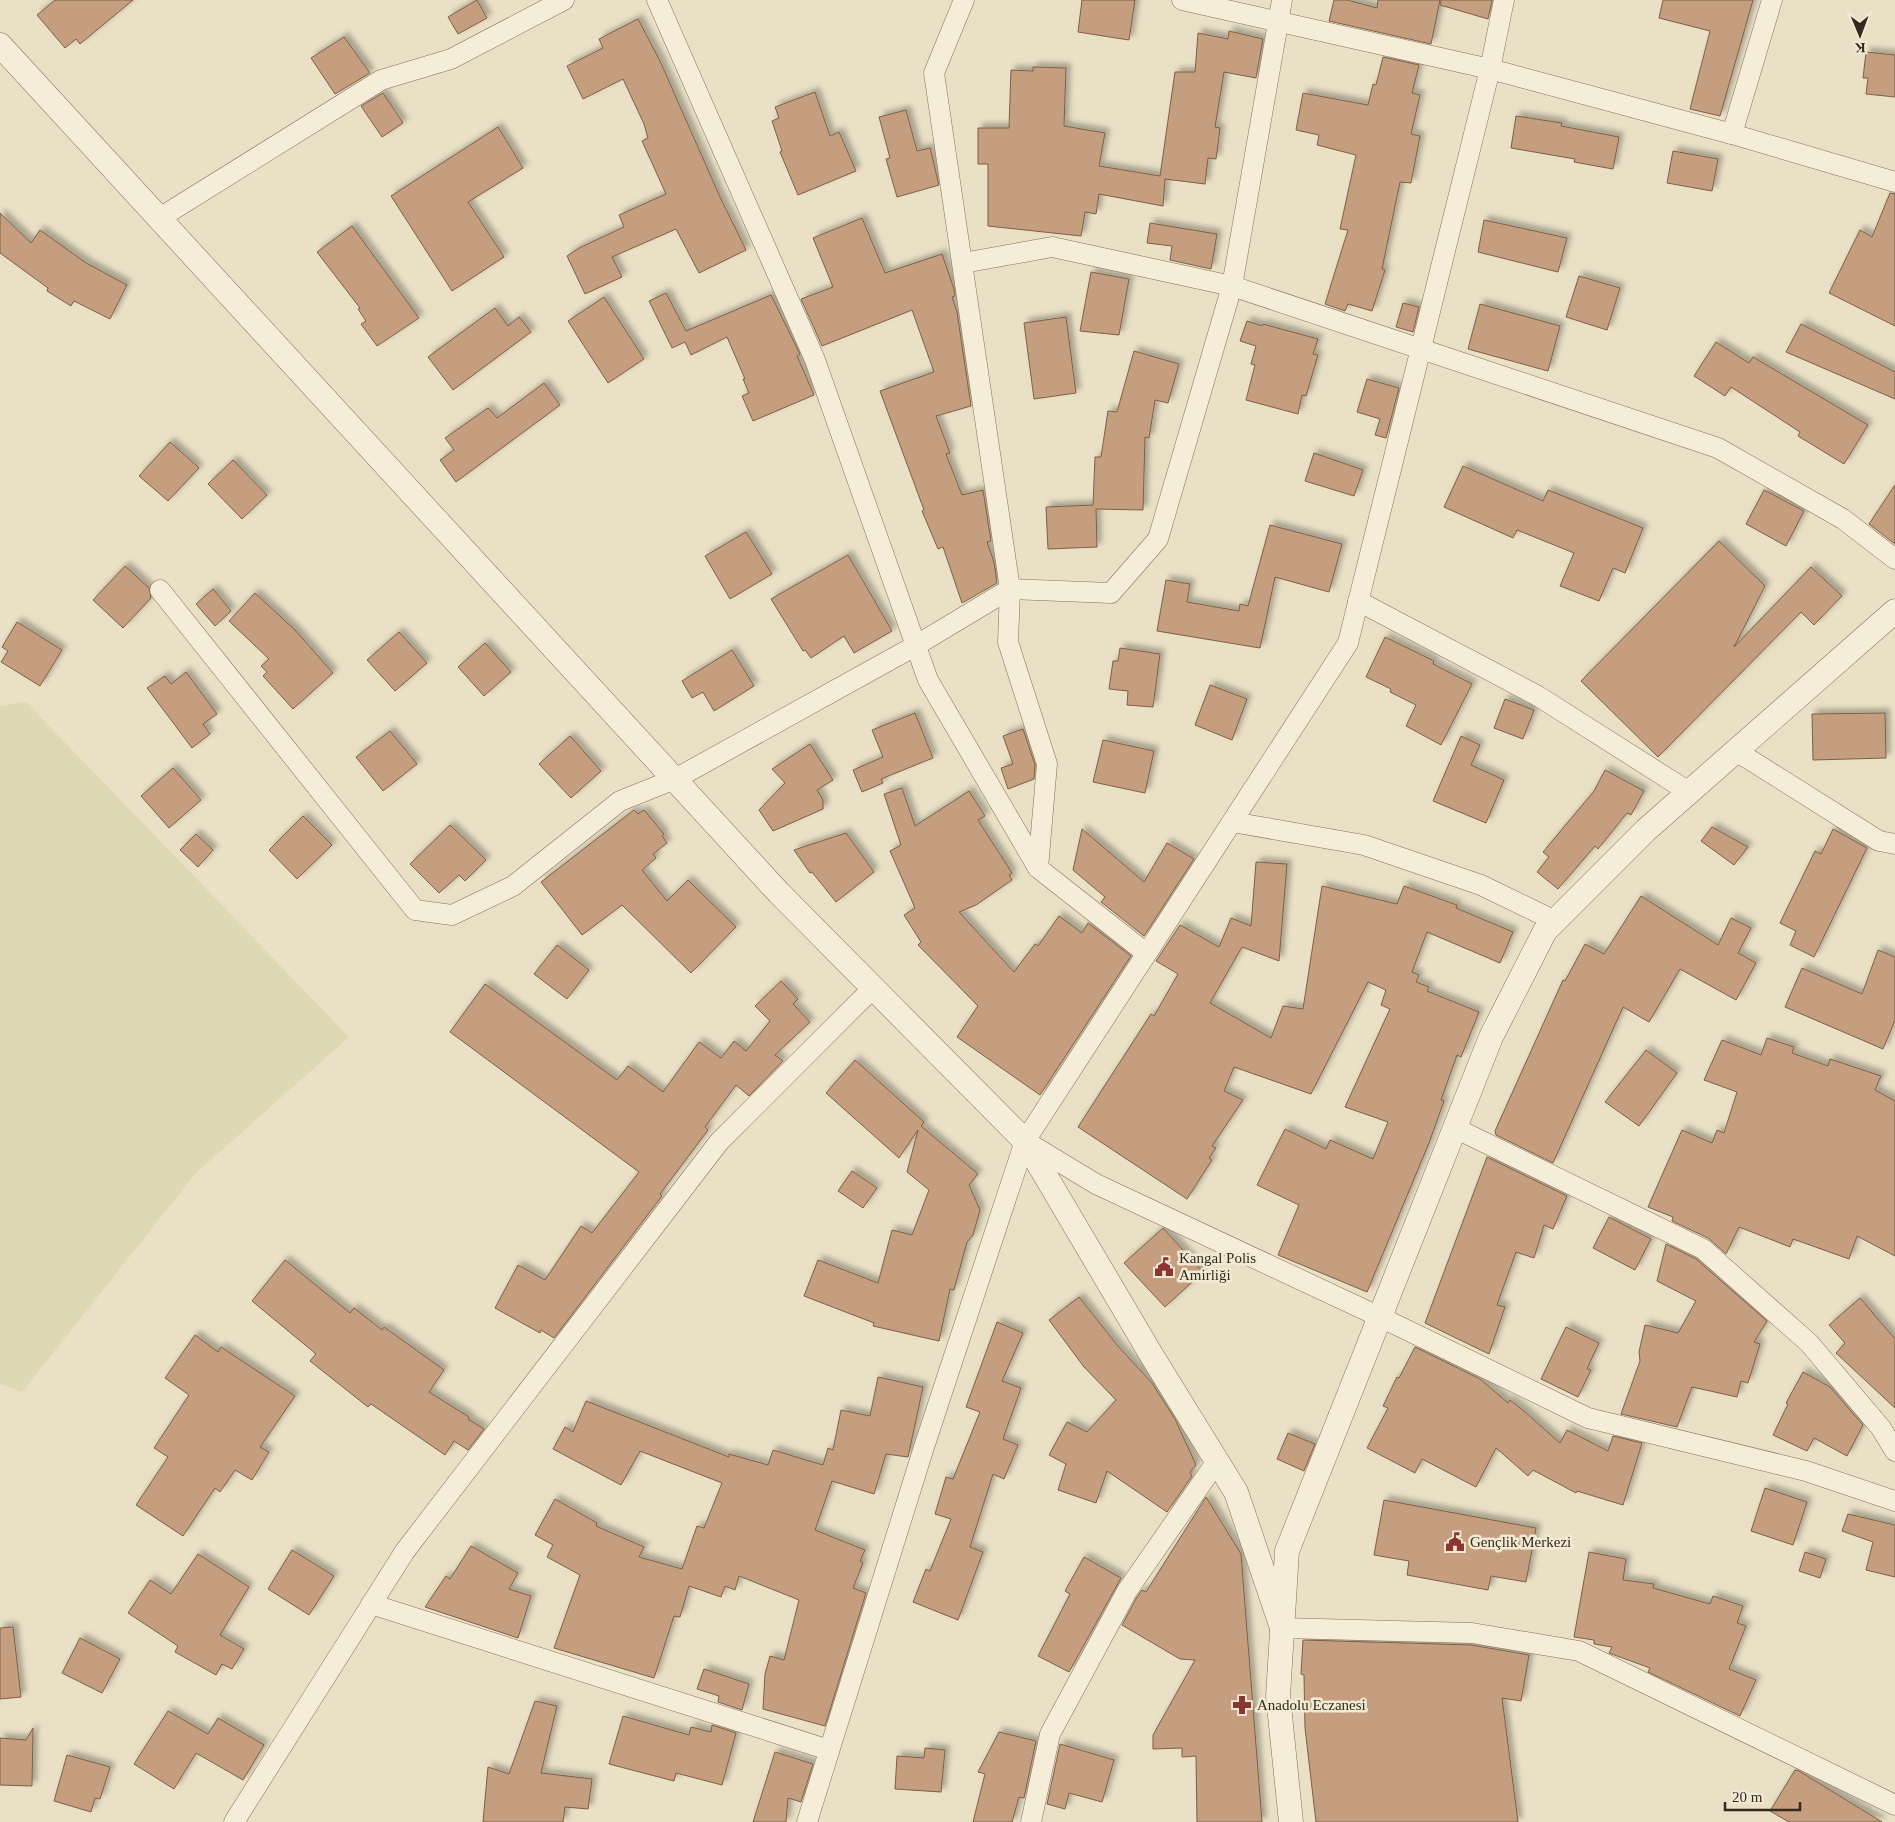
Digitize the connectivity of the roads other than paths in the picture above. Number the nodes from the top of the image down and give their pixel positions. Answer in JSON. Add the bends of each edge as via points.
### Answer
{"nodes":[{"id":1,"x":564,"y":0,"type":"edge"},
{"id":2,"x":657,"y":0,"type":"edge"},
{"id":3,"x":964,"y":0,"type":"edge"},
{"id":4,"x":1182,"y":0,"type":"edge"},
{"id":5,"x":1282,"y":0,"type":"edge"},
{"id":6,"x":1504,"y":0,"type":"edge"},
{"id":7,"x":1772,"y":0,"type":"edge"},
{"id":8,"x":1278,"y":22,"type":"junction"},
{"id":9,"x":0,"y":45,"type":"edge"},
{"id":10,"x":1490,"y":69,"type":"junction"},
{"id":11,"x":1732,"y":134,"type":"junction"},
{"id":12,"x":1895,"y":182,"type":"edge"},
{"id":13,"x":158,"y":219,"type":"junction"},
{"id":14,"x":962,"y":263,"type":"junction"},
{"id":15,"x":1232,"y":286,"type":"junction"},
{"id":16,"x":1420,"y":349,"type":"junction"},
{"id":17,"x":1895,"y":559,"type":"edge"},
{"id":18,"x":1010,"y":589,"type":"junction"},
{"id":19,"x":160,"y":590,"type":"dead end"},
{"id":20,"x":1358,"y":601,"type":"junction"},
{"id":21,"x":1895,"y":611,"type":"edge"},
{"id":22,"x":915,"y":646,"type":"junction"},
{"id":23,"x":1736,"y":751,"type":"junction"},
{"id":24,"x":675,"y":779,"type":"junction"},
{"id":25,"x":1690,"y":792,"type":"junction"},
{"id":26,"x":1232,"y":822,"type":"junction"},
{"id":27,"x":1895,"y":844,"type":"edge"},
{"id":28,"x":1038,"y":868,"type":"junction"},
{"id":29,"x":1555,"y":921,"type":"junction"},
{"id":30,"x":1146,"y":953,"type":"junction"},
{"id":31,"x":873,"y":988,"type":"junction"},
{"id":32,"x":1455,"y":1128,"type":"junction"},
{"id":33,"x":1025,"y":1141,"type":"junction"},
{"id":34,"x":1380,"y":1317,"type":"junction"},
{"id":35,"x":1895,"y":1451,"type":"edge"},
{"id":36,"x":1217,"y":1460,"type":"junction"},
{"id":37,"x":1895,"y":1501,"type":"edge"},
{"id":38,"x":372,"y":1604,"type":"junction"},
{"id":39,"x":1282,"y":1628,"type":"junction"},
{"id":40,"x":829,"y":1750,"type":"junction"},
{"id":41,"x":1895,"y":1805,"type":"edge"},
{"id":42,"x":234,"y":1822,"type":"edge"},
{"id":43,"x":807,"y":1822,"type":"edge"},
{"id":44,"x":1030,"y":1822,"type":"edge"},
{"id":45,"x":1291,"y":1822,"type":"edge"}],
"edges":[{"from":1,"to":13,"type":"street","via":[[451,59],[381,80]]},
{"from":2,"to":22,"type":"street","via":[[815,360]]},
{"from":3,"to":14,"type":"street","via":[[934,73]]},
{"from":4,"to":8,"type":"street"},
{"from":5,"to":8,"type":"street"},
{"from":6,"to":10,"type":"street"},
{"from":7,"to":11,"type":"street"},
{"from":8,"to":10,"type":"street"},
{"from":8,"to":15,"type":"street"},
{"from":9,"to":13,"type":"street"},
{"from":10,"to":11,"type":"street"},
{"from":10,"to":16,"type":"street"},
{"from":11,"to":12,"type":"street"},
{"from":13,"to":24,"type":"street"},
{"from":14,"to":15,"type":"street","via":[[1052,247]]},
{"from":14,"to":18,"type":"street"},
{"from":15,"to":16,"type":"street"},
{"from":15,"to":18,"type":"street","via":[[1158,539],[1111,593]]},
{"from":16,"to":17,"type":"street","via":[[1718,448],[1843,518]]},
{"from":16,"to":20,"type":"street"},
{"from":18,"to":22,"type":"street"},
{"from":18,"to":28,"type":"street","via":[[1008,642],[1047,764]]},
{"from":19,"to":24,"type":"street","via":[[415,910],[452,915],[513,886],[620,801]]},
{"from":20,"to":25,"type":"street","via":[[1538,696]]},
{"from":20,"to":26,"type":"street","via":[[1348,643]]},
{"from":21,"to":23,"type":"street"},
{"from":22,"to":24,"type":"street"},
{"from":22,"to":28,"type":"street","via":[[928,680]]},
{"from":23,"to":25,"type":"street"},
{"from":23,"to":27,"type":"street","via":[[1879,841]]},
{"from":24,"to":31,"type":"street","via":[[779,893]]},
{"from":25,"to":29,"type":"street","via":[[1646,830]]},
{"from":26,"to":29,"type":"street","via":[[1364,845],[1481,885]]},
{"from":26,"to":30,"type":"street"},
{"from":28,"to":30,"type":"street"},
{"from":29,"to":32,"type":"street","via":[[1545,930],[1492,1036]]},
{"from":30,"to":33,"type":"street"},
{"from":31,"to":33,"type":"street"},
{"from":31,"to":38,"type":"street","via":[[719,1142],[405,1551]]},
{"from":32,"to":34,"type":"street"},
{"from":32,"to":35,"type":"street","via":[[1703,1250],[1809,1343],[1881,1428]]},
{"from":33,"to":34,"type":"street","via":[[1096,1184]]},
{"from":33,"to":36,"type":"street"},
{"from":33,"to":40,"type":"street"},
{"from":34,"to":37,"type":"street","via":[[1588,1418],[1806,1471]]},
{"from":34,"to":39,"type":"street","via":[[1287,1551]]},
{"from":36,"to":39,"type":"street","via":[[1236,1492]]},
{"from":36,"to":44,"type":"street","via":[[1127,1591],[1050,1734]]},
{"from":38,"to":40,"type":"street"},
{"from":38,"to":42,"type":"street"},
{"from":39,"to":41,"type":"street","via":[[1472,1634],[1579,1651]]},
{"from":39,"to":45,"type":"street","via":[[1278,1696]]},
{"from":40,"to":43,"type":"street"}]}
